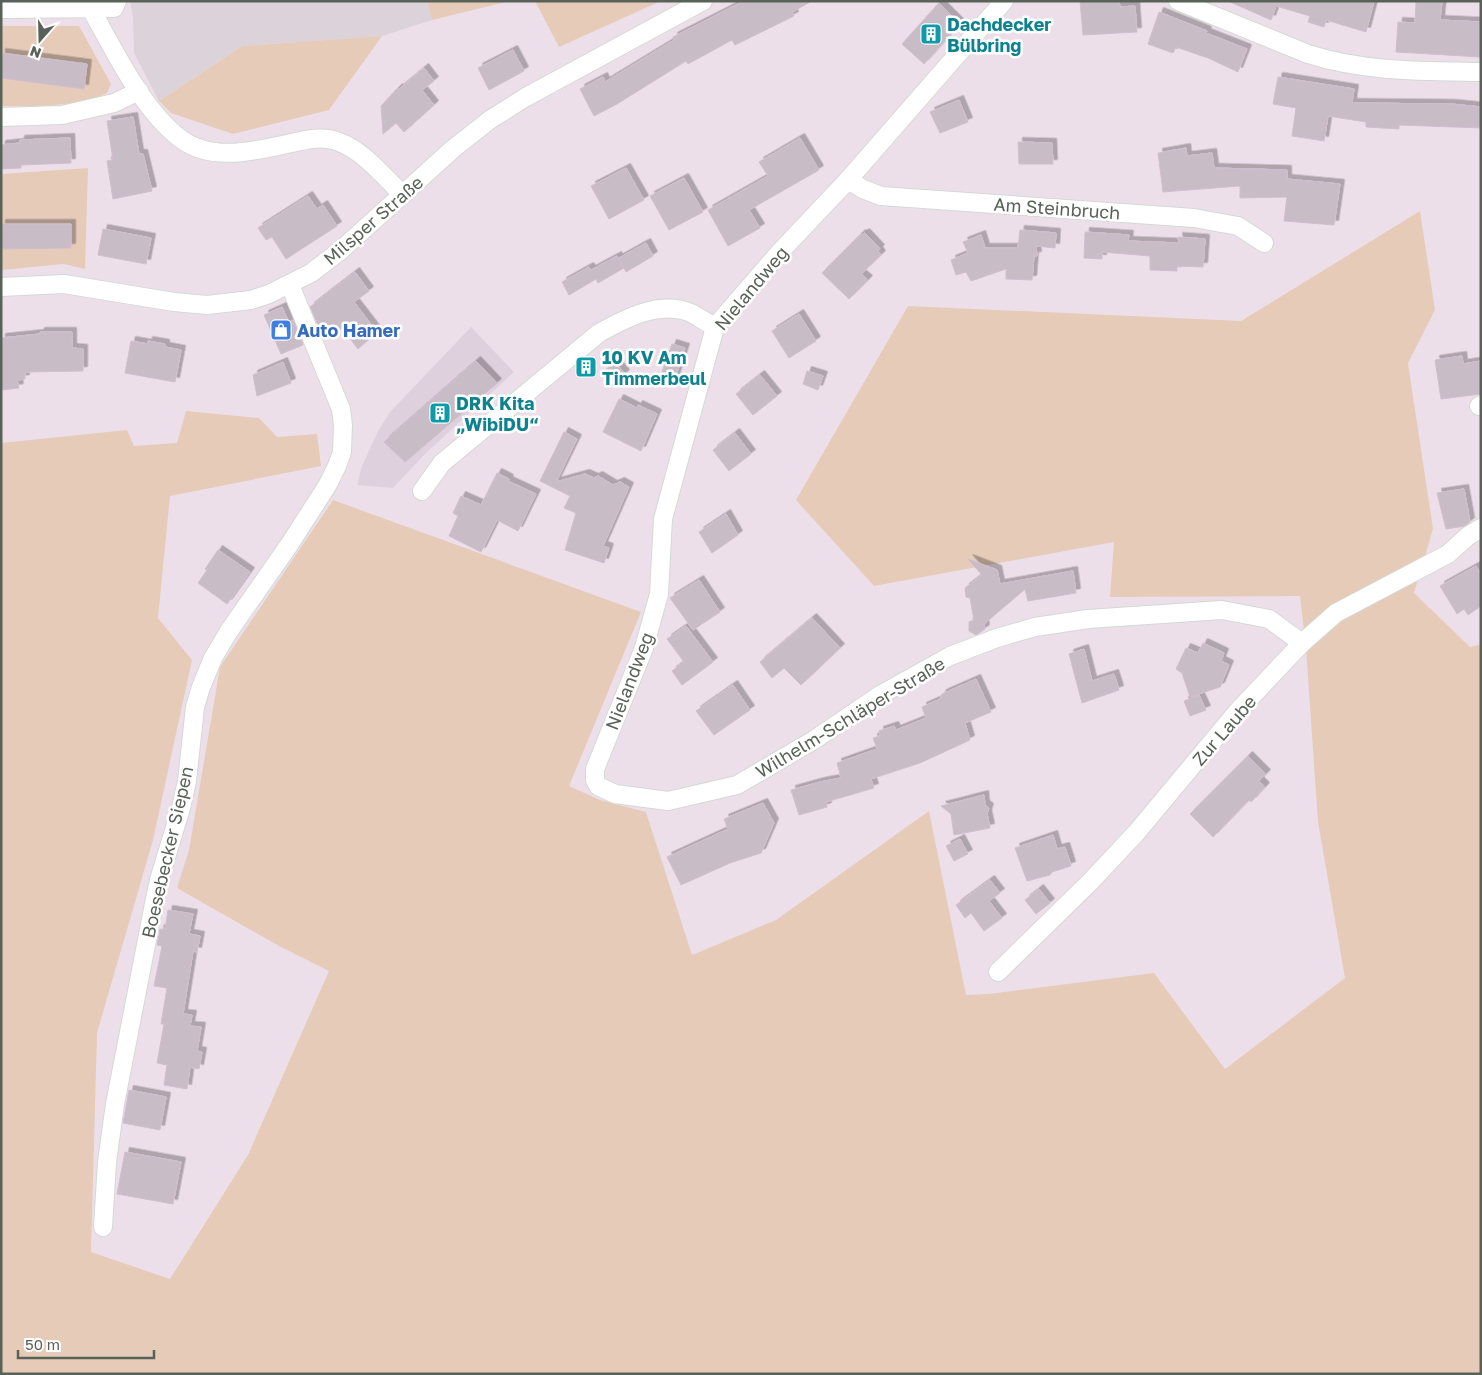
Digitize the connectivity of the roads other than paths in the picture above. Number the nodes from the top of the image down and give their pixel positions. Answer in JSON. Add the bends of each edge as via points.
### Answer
{"nodes":[{"id":1,"x":117,"y":1,"type":"edge"},
{"id":2,"x":703,"y":1,"type":"edge"},
{"id":3,"x":1004,"y":1,"type":"edge"},
{"id":4,"x":1178,"y":1,"type":"edge"},
{"id":5,"x":87,"y":5,"type":"edge"},
{"id":6,"x":1,"y":9,"type":"edge"},
{"id":7,"x":1481,"y":72,"type":"edge"},
{"id":8,"x":139,"y":90,"type":"junction"},
{"id":9,"x":1,"y":117,"type":"edge"},
{"id":10,"x":848,"y":180,"type":"junction"},
{"id":11,"x":403,"y":195,"type":"junction"},
{"id":12,"x":1264,"y":243,"type":"dead end"},
{"id":13,"x":290,"y":285,"type":"junction"},
{"id":14,"x":1,"y":287,"type":"edge"},
{"id":15,"x":714,"y":327,"type":"junction"},
{"id":16,"x":422,"y":491,"type":"dead end"},
{"id":17,"x":1481,"y":528,"type":"edge"},
{"id":18,"x":1302,"y":643,"type":"junction"},
{"id":19,"x":598,"y":786,"type":"joint"},
{"id":20,"x":998,"y":972,"type":"dead end"},
{"id":21,"x":103,"y":1227,"type":"dead end"}],
"edges":[{"from":1,"to":5,"type":"street","via":[[114,8]]},
{"from":2,"to":11,"type":"street","name":"Milsper Straße","via":[[491,119]]},
{"from":3,"to":10,"type":"street","name":"Nielandweg"},
{"from":4,"to":7,"type":"street","via":[[1328,60],[1381,68]]},
{"from":5,"to":6,"type":"street"},
{"from":5,"to":8,"type":"street"},
{"from":8,"to":9,"type":"street","via":[[114,103],[62,116]]},
{"from":8,"to":11,"type":"street","via":[[165,125],[181,140],[195,147],[233,153],[313,138],[338,141],[354,149]]},
{"from":10,"to":12,"type":"street","name":"Am Steinbruch","via":[[881,196],[1194,218],[1238,226]]},
{"from":10,"to":15,"type":"street","name":"Nielandweg"},
{"from":11,"to":13,"type":"street","name":"Milsper Straße","via":[[341,250]]},
{"from":13,"to":14,"type":"street","name":"Milsper Straße","via":[[251,300],[207,305],[64,284]]},
{"from":13,"to":21,"type":"street","name":"Boesebecker Siepen","via":[[341,409],[344,425],[342,452],[323,494],[229,631],[201,687],[195,707],[187,781],[152,909],[115,1104]]},
{"from":15,"to":16,"type":"street","via":[[675,309],[651,310],[599,333],[442,463]]},
{"from":15,"to":19,"type":"street","name":"Nielandweg","via":[[663,519],[659,594],[644,648],[595,769]]},
{"from":17,"to":18,"type":"street","name":"Zur Laube","via":[[1448,554],[1336,613]]},
{"from":18,"to":19,"type":"street","name":"Wilhelm-Schläper-Straße","via":[[1269,619],[1222,610],[1088,619],[1035,627],[950,656],[880,695],[814,740],[737,785],[668,801],[615,794]]},
{"from":18,"to":20,"type":"street","name":"Zur Laube","via":[[1237,712],[1136,833]]}]}
